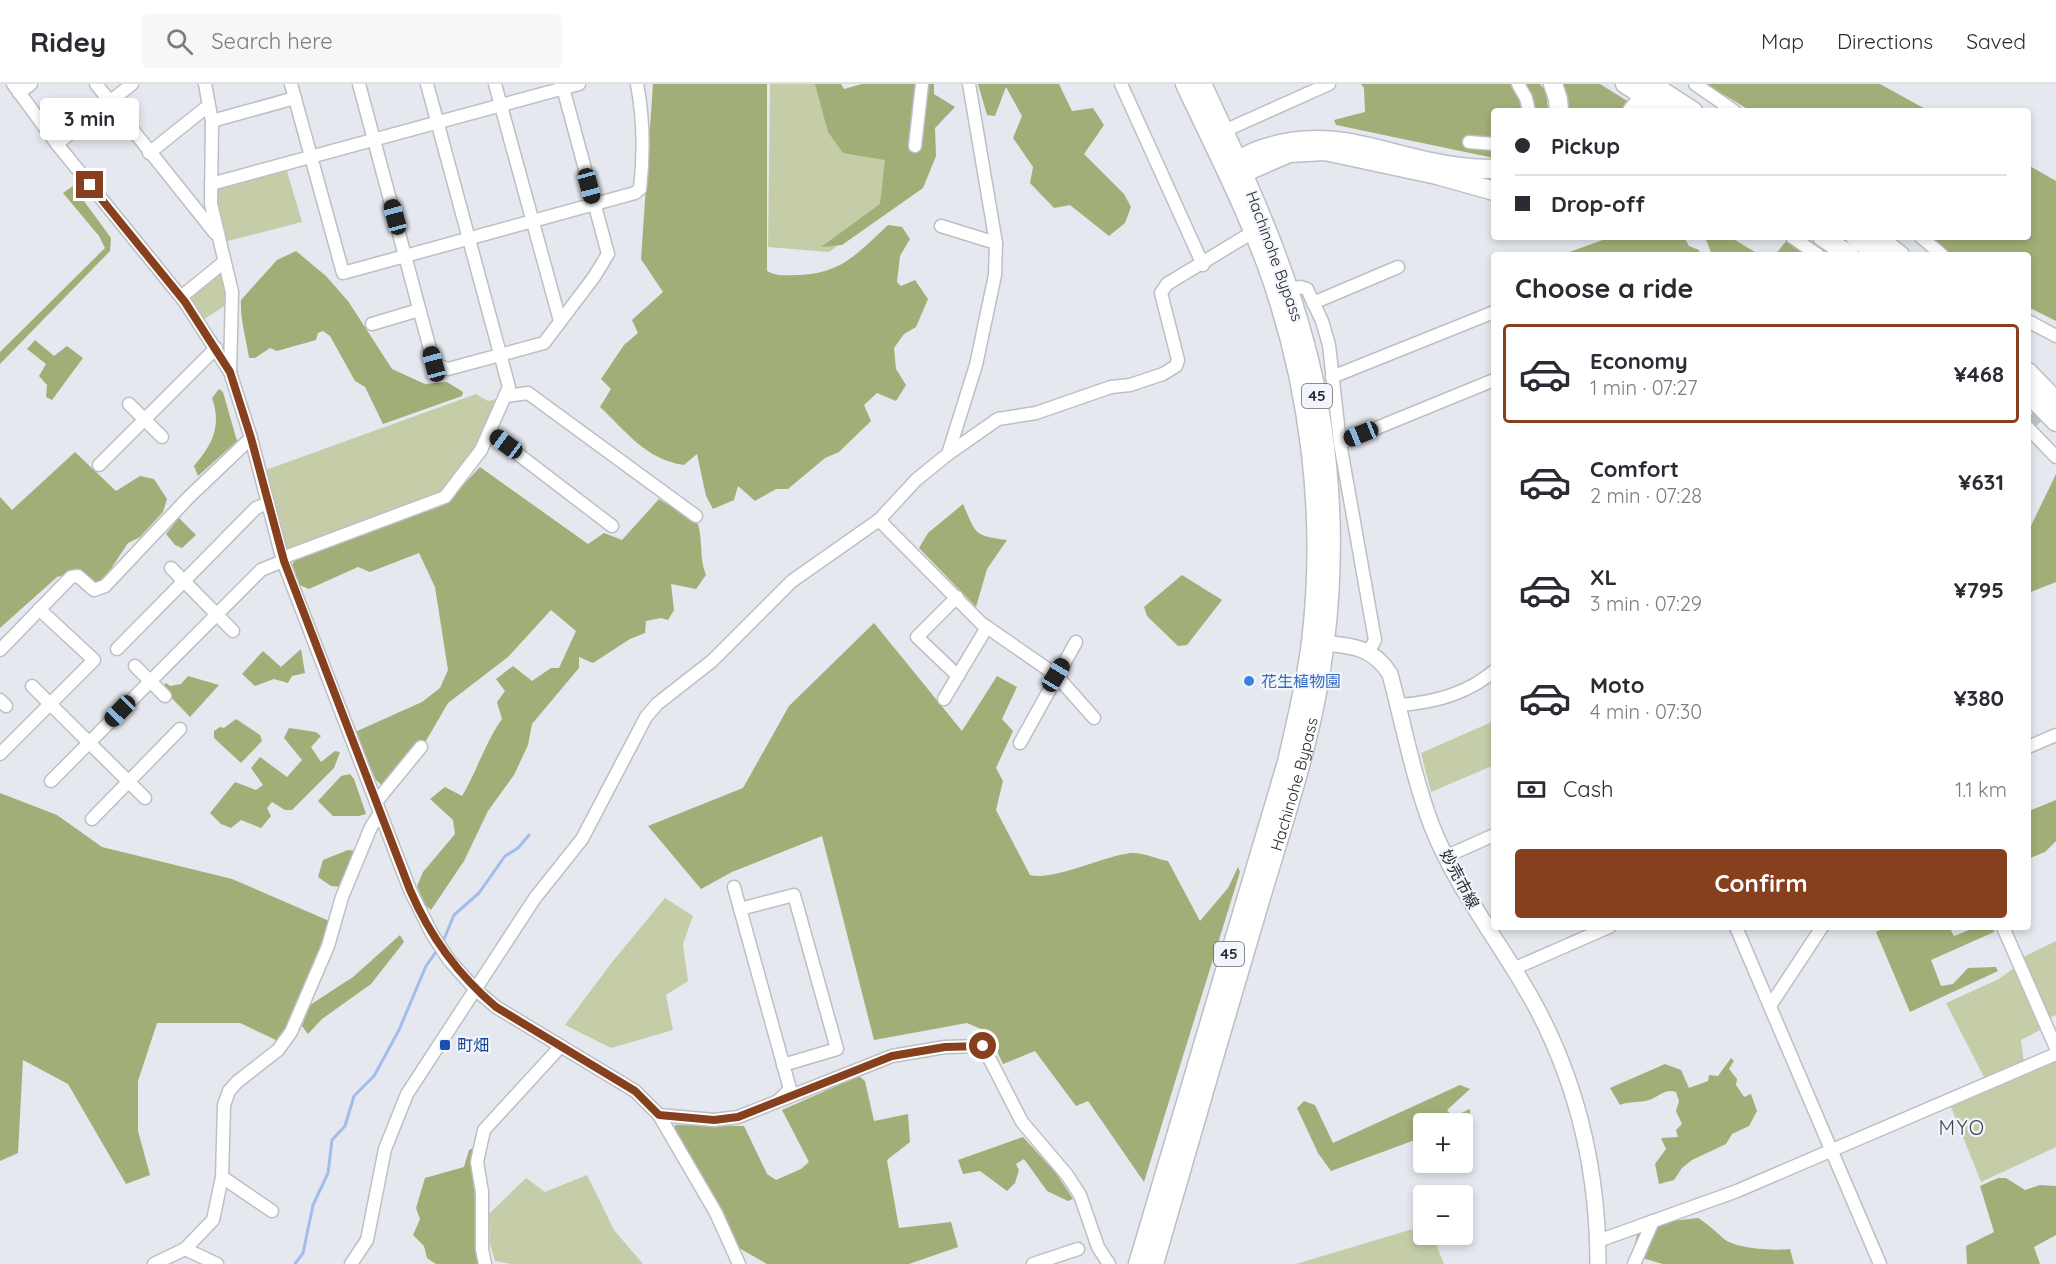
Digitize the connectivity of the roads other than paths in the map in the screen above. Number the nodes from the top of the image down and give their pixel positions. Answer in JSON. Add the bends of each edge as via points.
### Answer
{"nodes":[{"id":1,"x":32,"y":84,"type":"edge"},
{"id":2,"x":96,"y":84,"type":"edge"},
{"id":3,"x":132,"y":84,"type":"edge"},
{"id":4,"x":205,"y":84,"type":"edge"},
{"id":5,"x":291,"y":84,"type":"edge"},
{"id":6,"x":359,"y":84,"type":"edge"},
{"id":7,"x":427,"y":84,"type":"edge"},
{"id":8,"x":495,"y":84,"type":"edge"},
{"id":9,"x":579,"y":84,"type":"edge"},
{"id":10,"x":637,"y":84,"type":"edge"},
{"id":11,"x":922,"y":84,"type":"edge"},
{"id":12,"x":969,"y":84,"type":"edge"},
{"id":13,"x":1121,"y":84,"type":"edge"},
{"id":14,"x":1185,"y":84,"type":"edge"},
{"id":15,"x":1202,"y":84,"type":"edge"},
{"id":16,"x":1329,"y":84,"type":"edge"},
{"id":17,"x":1518,"y":84,"type":"edge"},
{"id":18,"x":1553,"y":84,"type":"edge"},
{"id":19,"x":1625,"y":84,"type":"edge"},
{"id":20,"x":1695,"y":84,"type":"edge"},
{"id":21,"x":562,"y":86,"type":"edge"},
{"id":22,"x":16,"y":89,"type":"edge"},
{"id":23,"x":295,"y":98,"type":"junction"},
{"id":24,"x":1653,"y":98,"type":"edge"},
{"id":25,"x":110,"y":102,"type":"junction"},
{"id":26,"x":208,"y":106,"type":"junction"},
{"id":27,"x":501,"y":106,"type":"junction"},
{"id":28,"x":1528,"y":108,"type":"edge"},
{"id":29,"x":1559,"y":108,"type":"edge"},
{"id":30,"x":1685,"y":108,"type":"edge"},
{"id":31,"x":1695,"y":108,"type":"edge"},
{"id":32,"x":1730,"y":108,"type":"edge"},
{"id":33,"x":212,"y":121,"type":"junction"},
{"id":34,"x":438,"y":122,"type":"junction"},
{"id":35,"x":1224,"y":131,"type":"junction"},
{"id":36,"x":374,"y":140,"type":"junction"},
{"id":37,"x":1469,"y":142,"type":"dead end"},
{"id":38,"x":57,"y":144,"type":"junction"},
{"id":39,"x":1491,"y":144,"type":"edge"},
{"id":40,"x":915,"y":146,"type":"dead end"},
{"id":41,"x":149,"y":153,"type":"junction"},
{"id":42,"x":310,"y":157,"type":"junction"},
{"id":43,"x":1236,"y":169,"type":"junction"},
{"id":44,"x":1491,"y":169,"type":"edge"},
{"id":45,"x":1444,"y":170,"type":"junction"},
{"id":46,"x":1491,"y":176,"type":"edge"},
{"id":47,"x":211,"y":183,"type":"junction"},
{"id":48,"x":1491,"y":183,"type":"edge"},
{"id":49,"x":1491,"y":190,"type":"edge"},
{"id":50,"x":595,"y":205,"type":"junction"},
{"id":51,"x":533,"y":221,"type":"junction"},
{"id":52,"x":941,"y":226,"type":"dead end"},
{"id":53,"x":1253,"y":232,"type":"junction"},
{"id":54,"x":217,"y":235,"type":"junction"},
{"id":55,"x":469,"y":240,"type":"junction"},
{"id":56,"x":1796,"y":240,"type":"edge"},
{"id":57,"x":1827,"y":240,"type":"edge"},
{"id":58,"x":1859,"y":240,"type":"edge"},
{"id":59,"x":1881,"y":240,"type":"edge"},
{"id":60,"x":1924,"y":240,"type":"edge"},
{"id":61,"x":996,"y":243,"type":"junction"},
{"id":62,"x":1814,"y":252,"type":"edge"},
{"id":63,"x":1845,"y":252,"type":"edge"},
{"id":64,"x":1874,"y":252,"type":"edge"},
{"id":65,"x":1896,"y":252,"type":"edge"},
{"id":66,"x":1938,"y":252,"type":"edge"},
{"id":67,"x":405,"y":256,"type":"junction"},
{"id":68,"x":224,"y":262,"type":"junction"},
{"id":69,"x":1203,"y":265,"type":"junction"},
{"id":70,"x":1398,"y":267,"type":"dead end"},
{"id":71,"x":1291,"y":290,"type":"junction"},
{"id":72,"x":181,"y":297,"type":"junction"},
{"id":73,"x":1313,"y":303,"type":"junction"},
{"id":74,"x":419,"y":310,"type":"junction"},
{"id":75,"x":1491,"y":313,"type":"edge"},
{"id":76,"x":560,"y":321,"type":"junction"},
{"id":77,"x":2031,"y":323,"type":"edge"},
{"id":78,"x":372,"y":324,"type":"dead end"},
{"id":79,"x":2056,"y":336,"type":"edge"},
{"id":80,"x":216,"y":348,"type":"junction"},
{"id":81,"x":500,"y":355,"type":"junction"},
{"id":82,"x":230,"y":372,"type":"junction"},
{"id":83,"x":1332,"y":377,"type":"junction"},
{"id":84,"x":2031,"y":377,"type":"edge"},
{"id":85,"x":1491,"y":381,"type":"edge"},
{"id":86,"x":506,"y":396,"type":"junction"},
{"id":87,"x":2031,"y":396,"type":"edge"},
{"id":88,"x":129,"y":404,"type":"dead end"},
{"id":89,"x":2054,"y":413,"type":"edge"},
{"id":90,"x":144,"y":419,"type":"junction"},
{"id":91,"x":2031,"y":431,"type":"edge"},
{"id":92,"x":489,"y":432,"type":"junction"},
{"id":93,"x":162,"y":437,"type":"dead end"},
{"id":94,"x":251,"y":438,"type":"junction"},
{"id":95,"x":1340,"y":443,"type":"junction"},
{"id":96,"x":948,"y":454,"type":"junction"},
{"id":97,"x":2056,"y":457,"type":"edge"},
{"id":98,"x":99,"y":465,"type":"dead end"},
{"id":99,"x":268,"y":503,"type":"junction"},
{"id":100,"x":696,"y":516,"type":"dead end"},
{"id":101,"x":879,"y":520,"type":"junction"},
{"id":102,"x":612,"y":526,"type":"dead end"},
{"id":103,"x":283,"y":560,"type":"junction"},
{"id":104,"x":171,"y":568,"type":"dead end"},
{"id":105,"x":184,"y":581,"type":"junction"},
{"id":106,"x":957,"y":597,"type":"junction"},
{"id":107,"x":39,"y":609,"type":"junction"},
{"id":108,"x":218,"y":615,"type":"junction"},
{"id":109,"x":987,"y":627,"type":"junction"},
{"id":110,"x":233,"y":631,"type":"dead end"},
{"id":111,"x":1076,"y":642,"type":"dead end"},
{"id":112,"x":1318,"y":643,"type":"junction"},
{"id":113,"x":117,"y":649,"type":"dead end"},
{"id":114,"x":0,"y":650,"type":"edge"},
{"id":115,"x":1369,"y":651,"type":"junction"},
{"id":116,"x":135,"y":666,"type":"dead end"},
{"id":117,"x":1491,"y":673,"type":"edge"},
{"id":118,"x":1056,"y":675,"type":"junction"},
{"id":119,"x":958,"y":676,"type":"junction"},
{"id":120,"x":150,"y":681,"type":"junction"},
{"id":121,"x":32,"y":686,"type":"dead end"},
{"id":122,"x":165,"y":696,"type":"dead end"},
{"id":123,"x":944,"y":699,"type":"dead end"},
{"id":124,"x":51,"y":704,"type":"junction"},
{"id":125,"x":1398,"y":705,"type":"junction"},
{"id":126,"x":1094,"y":718,"type":"dead end"},
{"id":127,"x":180,"y":729,"type":"dead end"},
{"id":128,"x":2056,"y":735,"type":"edge"},
{"id":129,"x":89,"y":742,"type":"junction"},
{"id":130,"x":1020,"y":743,"type":"dead end"},
{"id":131,"x":2031,"y":746,"type":"edge"},
{"id":132,"x":421,"y":747,"type":"dead end"},
{"id":133,"x":0,"y":754,"type":"edge"},
{"id":134,"x":51,"y":780,"type":"dead end"},
{"id":135,"x":129,"y":781,"type":"junction"},
{"id":136,"x":145,"y":798,"type":"dead end"},
{"id":137,"x":378,"y":807,"type":"junction"},
{"id":138,"x":92,"y":819,"type":"dead end"},
{"id":139,"x":1491,"y":836,"type":"edge"},
{"id":140,"x":1447,"y":856,"type":"junction"},
{"id":141,"x":734,"y":887,"type":"dead end"},
{"id":142,"x":740,"y":909,"type":"junction"},
{"id":143,"x":1602,"y":930,"type":"edge"},
{"id":144,"x":1737,"y":930,"type":"edge"},
{"id":145,"x":1820,"y":930,"type":"edge"},
{"id":146,"x":2004,"y":930,"type":"edge"},
{"id":147,"x":1513,"y":969,"type":"junction"},
{"id":148,"x":476,"y":990,"type":"junction"},
{"id":149,"x":1770,"y":1006,"type":"junction"},
{"id":150,"x":561,"y":1046,"type":"junction"},
{"id":151,"x":2056,"y":1048,"type":"edge"},
{"id":152,"x":2056,"y":1054,"type":"edge"},
{"id":153,"x":783,"y":1065,"type":"junction"},
{"id":154,"x":779,"y":1101,"type":"junction"},
{"id":155,"x":659,"y":1115,"type":"junction"},
{"id":156,"x":1833,"y":1150,"type":"junction"},
{"id":157,"x":222,"y":1177,"type":"junction"},
{"id":158,"x":272,"y":1211,"type":"dead end"},
{"id":159,"x":1653,"y":1221,"type":"junction"},
{"id":160,"x":1598,"y":1241,"type":"junction"},
{"id":161,"x":185,"y":1249,"type":"junction"},
{"id":162,"x":1078,"y":1249,"type":"dead end"},
{"id":163,"x":154,"y":1264,"type":"edge"},
{"id":164,"x":217,"y":1264,"type":"edge"},
{"id":165,"x":351,"y":1264,"type":"edge"},
{"id":166,"x":485,"y":1264,"type":"edge"},
{"id":167,"x":739,"y":1264,"type":"edge"},
{"id":168,"x":1033,"y":1264,"type":"edge"},
{"id":169,"x":1109,"y":1264,"type":"edge"},
{"id":170,"x":1138,"y":1264,"type":"edge"},
{"id":171,"x":1154,"y":1264,"type":"edge"},
{"id":172,"x":1598,"y":1264,"type":"edge"},
{"id":173,"x":1634,"y":1264,"type":"edge"},
{"id":174,"x":1880,"y":1264,"type":"edge"}],
"edges":[{"from":1,"to":22,"type":"street"},
{"from":2,"to":25,"type":"street"},
{"from":3,"to":25,"type":"street"},
{"from":4,"to":26,"type":"street"},
{"from":5,"to":23,"type":"street"},
{"from":6,"to":36,"type":"street"},
{"from":7,"to":34,"type":"street"},
{"from":8,"to":27,"type":"street"},
{"from":9,"to":21,"type":"street"},
{"from":10,"to":50,"type":"street","via":[[643,115],[640,189]]},
{"from":11,"to":40,"type":"street"},
{"from":12,"to":61,"type":"street"},
{"from":13,"to":69,"type":"street"},
{"from":14,"to":43,"type":"highway","number":"45"},
{"from":15,"to":35,"type":"highway","number":"45"},
{"from":16,"to":35,"type":"street"},
{"from":17,"to":28,"type":"street"},
{"from":18,"to":29,"type":"highway"},
{"from":19,"to":24,"type":"highway"},
{"from":20,"to":32,"type":"street"},
{"from":21,"to":27,"type":"street"},
{"from":21,"to":50,"type":"street"},
{"from":22,"to":38,"type":"street"},
{"from":23,"to":33,"type":"street"},
{"from":23,"to":42,"type":"street"},
{"from":24,"to":30,"type":"highway"},
{"from":24,"to":31,"type":"highway"},
{"from":25,"to":38,"type":"street"},
{"from":25,"to":41,"type":"street"},
{"from":26,"to":33,"type":"street"},
{"from":26,"to":41,"type":"street"},
{"from":27,"to":34,"type":"street"},
{"from":27,"to":51,"type":"street"},
{"from":33,"to":47,"type":"street"},
{"from":34,"to":36,"type":"street"},
{"from":34,"to":55,"type":"street"},
{"from":35,"to":43,"type":"highway","number":"45"},
{"from":36,"to":42,"type":"street"},
{"from":36,"to":67,"type":"street"},
{"from":37,"to":39,"type":"street"},
{"from":38,"to":72,"type":"street"},
{"from":41,"to":54,"type":"street"},
{"from":42,"to":47,"type":"street"},
{"from":42,"to":67,"type":"street","via":[[343,273]]},
{"from":43,"to":45,"type":"highway","via":[[1310,150]]},
{"from":43,"to":53,"type":"highway","name":"Hachinohe Bypass","number":"45"},
{"from":43,"to":71,"type":"highway","name":"Hachinohe Bypass","number":"45"},
{"from":44,"to":45,"type":"highway"},
{"from":45,"to":46,"type":"highway"},
{"from":45,"to":48,"type":"highway"},
{"from":45,"to":49,"type":"highway"},
{"from":47,"to":54,"type":"street"},
{"from":50,"to":51,"type":"street"},
{"from":50,"to":76,"type":"street","via":[[608,254]]},
{"from":51,"to":55,"type":"street"},
{"from":51,"to":76,"type":"street"},
{"from":52,"to":61,"type":"street"},
{"from":53,"to":69,"type":"street"},
{"from":53,"to":112,"type":"highway","name":"Hachinohe Bypass","number":"45","via":[[1280,306],[1306,414],[1317,529]]},
{"from":54,"to":68,"type":"street"},
{"from":55,"to":67,"type":"street"},
{"from":55,"to":81,"type":"street"},
{"from":56,"to":62,"type":"street"},
{"from":57,"to":63,"type":"highway"},
{"from":58,"to":64,"type":"highway"},
{"from":59,"to":65,"type":"highway"},
{"from":60,"to":66,"type":"street"},
{"from":61,"to":96,"type":"street","via":[[995,275],[976,365]]},
{"from":67,"to":74,"type":"street"},
{"from":68,"to":72,"type":"street"},
{"from":68,"to":82,"type":"street","via":[[232,292]]},
{"from":69,"to":96,"type":"street","via":[[1167,284],[1161,293],[1178,360],[1176,366],[1130,385],[1111,387],[1036,413],[998,419]]},
{"from":70,"to":73,"type":"street"},
{"from":71,"to":73,"type":"street","via":[[1307,289]]},
{"from":71,"to":112,"type":"highway","name":"Hachinohe Bypass","number":"45","via":[[1313,374],[1329,488],[1330,579]]},
{"from":72,"to":80,"type":"street"},
{"from":73,"to":83,"type":"street","via":[[1329,345]]},
{"from":74,"to":78,"type":"street"},
{"from":74,"to":81,"type":"street","via":[[434,364],[448,369]]},
{"from":75,"to":83,"type":"street"},
{"from":76,"to":81,"type":"street","via":[[544,343]]},
{"from":77,"to":79,"type":"street"},
{"from":80,"to":82,"type":"street"},
{"from":80,"to":90,"type":"street"},
{"from":81,"to":86,"type":"street","via":[[509,387]]},
{"from":82,"to":94,"type":"street"},
{"from":83,"to":95,"type":"street"},
{"from":84,"to":89,"type":"highway"},
{"from":85,"to":95,"type":"street"},
{"from":86,"to":92,"type":"street"},
{"from":86,"to":100,"type":"street","via":[[528,393]]},
{"from":87,"to":89,"type":"highway"},
{"from":88,"to":90,"type":"street"},
{"from":90,"to":93,"type":"street"},
{"from":90,"to":98,"type":"street"},
{"from":91,"to":97,"type":"street"},
{"from":92,"to":102,"type":"street"},
{"from":92,"to":103,"type":"street","via":[[481,450],[445,497]]},
{"from":94,"to":99,"type":"street"},
{"from":94,"to":107,"type":"street","via":[[105,586],[94,590],[78,576],[71,578]]},
{"from":95,"to":115,"type":"street","via":[[1375,640]]},
{"from":96,"to":101,"type":"street","via":[[916,480]]},
{"from":99,"to":103,"type":"street"},
{"from":99,"to":105,"type":"street","via":[[256,508]]},
{"from":101,"to":106,"type":"street"},
{"from":101,"to":148,"type":"street","via":[[792,581],[712,661],[657,704],[646,717],[582,839],[534,898]]},
{"from":103,"to":108,"type":"street","via":[[261,570]]},
{"from":103,"to":137,"type":"street"},
{"from":104,"to":105,"type":"street"},
{"from":105,"to":108,"type":"street"},
{"from":105,"to":113,"type":"street"},
{"from":106,"to":109,"type":"street"},
{"from":106,"to":119,"type":"street","via":[[917,638]]},
{"from":107,"to":114,"type":"street"},
{"from":107,"to":124,"type":"street","via":[[94,660]]},
{"from":108,"to":110,"type":"street"},
{"from":108,"to":120,"type":"street"},
{"from":109,"to":118,"type":"street"},
{"from":109,"to":119,"type":"street"},
{"from":111,"to":118,"type":"street"},
{"from":112,"to":115,"type":"main road"},
{"from":112,"to":170,"type":"highway","name":"Hachinohe Bypass","number":"45","via":[[1287,762]]},
{"from":112,"to":171,"type":"highway","name":"Hachinohe Bypass","number":"45","via":[[1306,744]]},
{"from":115,"to":125,"type":"main road","name":"妙売市線","via":[[1390,674]]},
{"from":116,"to":120,"type":"street"},
{"from":117,"to":125,"type":"street","via":[[1465,692]]},
{"from":118,"to":126,"type":"street"},
{"from":118,"to":130,"type":"street"},
{"from":119,"to":123,"type":"street"},
{"from":120,"to":122,"type":"street"},
{"from":120,"to":129,"type":"street"},
{"from":121,"to":124,"type":"street"},
{"from":124,"to":129,"type":"street"},
{"from":124,"to":133,"type":"street"},
{"from":125,"to":140,"type":"main road","name":"妙売市線","via":[[1431,824]]},
{"from":127,"to":135,"type":"street"},
{"from":128,"to":131,"type":"street"},
{"from":129,"to":134,"type":"street"},
{"from":129,"to":135,"type":"street"},
{"from":132,"to":137,"type":"street"},
{"from":135,"to":136,"type":"street"},
{"from":135,"to":138,"type":"street"},
{"from":137,"to":148,"type":"street","via":[[424,920],[449,960]]},
{"from":137,"to":157,"type":"street","via":[[342,897],[328,946],[291,1032],[278,1050],[229,1091],[222,1121]]},
{"from":139,"to":140,"type":"street"},
{"from":140,"to":147,"type":"main road","name":"妙売市線"},
{"from":141,"to":142,"type":"street"},
{"from":142,"to":153,"type":"street"},
{"from":142,"to":153,"type":"street","via":[[794,895],[837,1049]]},
{"from":143,"to":147,"type":"street"},
{"from":144,"to":149,"type":"street"},
{"from":145,"to":149,"type":"street"},
{"from":146,"to":151,"type":"street"},
{"from":147,"to":160,"type":"main road","name":"妙売市線","via":[[1556,1047],[1576,1105],[1595,1193]]},
{"from":148,"to":150,"type":"street","via":[[496,1007]]},
{"from":148,"to":165,"type":"street","via":[[407,1094],[385,1149],[366,1240]]},
{"from":149,"to":156,"type":"street"},
{"from":150,"to":155,"type":"street","via":[[635,1091]]},
{"from":150,"to":166,"type":"street","via":[[483,1130],[477,1162]]},
{"from":152,"to":156,"type":"street"},
{"from":153,"to":154,"type":"street","via":[[790,1089]]},
{"from":154,"to":155,"type":"street","via":[[738,1117],[714,1120]]},
{"from":154,"to":169,"type":"street","via":[[892,1056],[945,1047],[983,1046],[1022,1122],[1080,1195],[1098,1247]]},
{"from":155,"to":167,"type":"street","via":[[716,1213]]},
{"from":156,"to":159,"type":"street"},
{"from":156,"to":174,"type":"street"},
{"from":157,"to":158,"type":"street"},
{"from":157,"to":161,"type":"street","via":[[213,1220]]},
{"from":159,"to":160,"type":"street"},
{"from":159,"to":173,"type":"street"},
{"from":160,"to":172,"type":"main road","name":"妙売市線"},
{"from":161,"to":163,"type":"street"},
{"from":161,"to":164,"type":"street"},
{"from":162,"to":168,"type":"street"}]}
